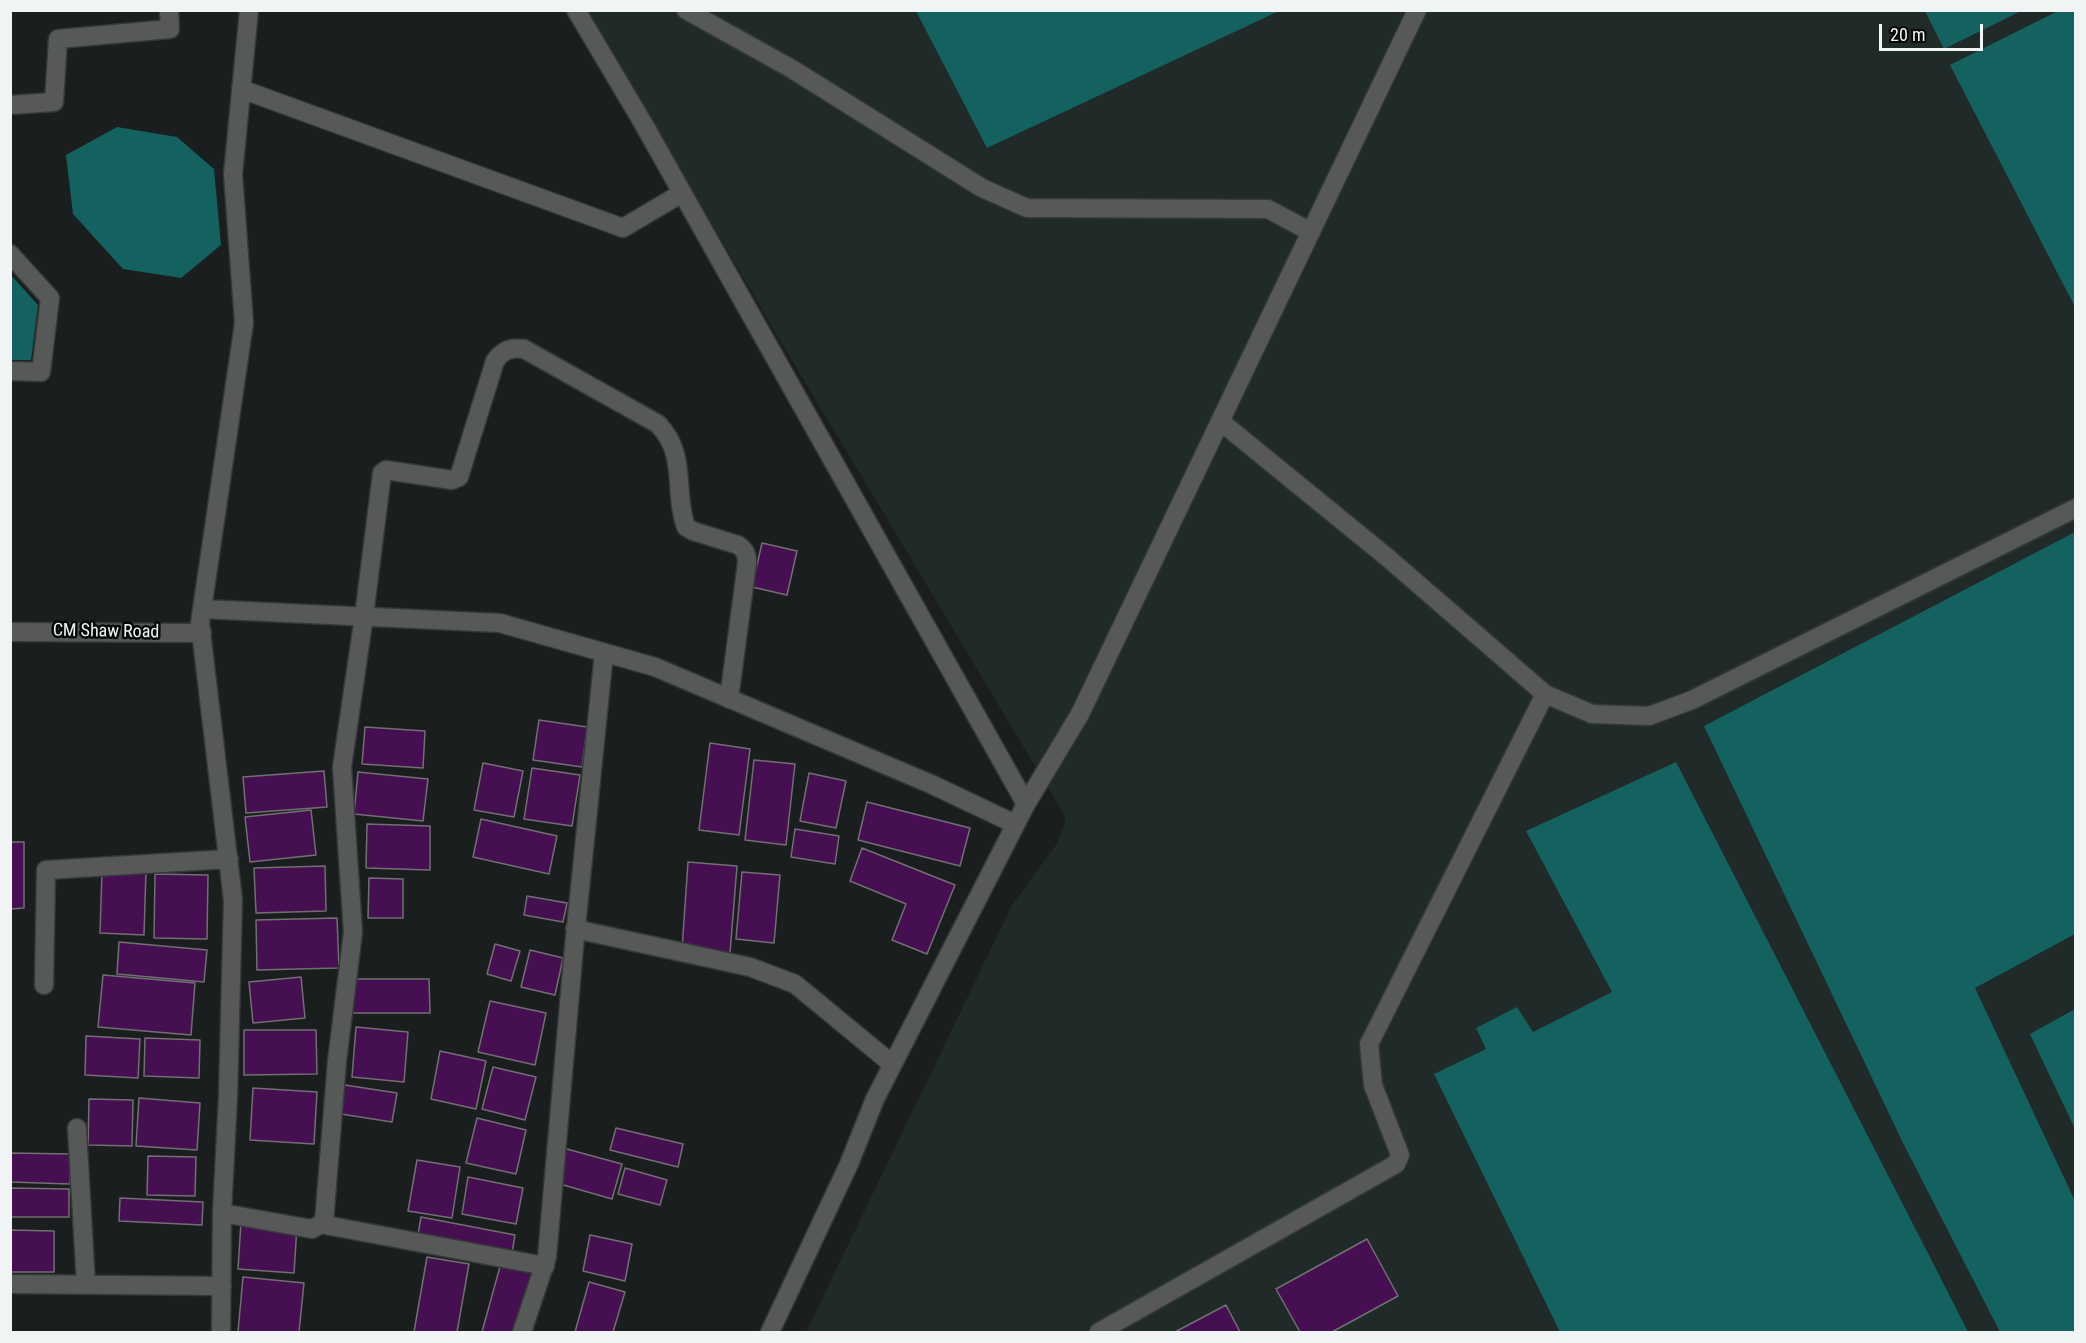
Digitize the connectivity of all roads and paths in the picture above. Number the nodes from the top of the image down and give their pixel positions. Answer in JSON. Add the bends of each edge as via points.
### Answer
{"nodes":[{"id":1,"x":169,"y":10,"type":"edge"},
{"id":2,"x":249,"y":10,"type":"edge"},
{"id":3,"x":576,"y":10,"type":"edge"},
{"id":4,"x":686,"y":10,"type":"edge"},
{"id":5,"x":1417,"y":10,"type":"edge"},
{"id":6,"x":241,"y":89,"type":"junction"},
{"id":7,"x":10,"y":105,"type":"edge"},
{"id":8,"x":682,"y":193,"type":"junction"},
{"id":9,"x":1311,"y":232,"type":"junction"},
{"id":10,"x":10,"y":254,"type":"edge"},
{"id":11,"x":10,"y":371,"type":"edge"},
{"id":12,"x":1220,"y":421,"type":"junction"},
{"id":13,"x":2076,"y":508,"type":"edge"},
{"id":14,"x":202,"y":609,"type":"junction"},
{"id":15,"x":364,"y":616,"type":"junction"},
{"id":16,"x":10,"y":632,"type":"edge"},
{"id":17,"x":202,"y":633,"type":"junction"},
{"id":18,"x":604,"y":653,"type":"junction"},
{"id":19,"x":1545,"y":694,"type":"junction"},
{"id":20,"x":729,"y":699,"type":"junction"},
{"id":21,"x":1026,"y":804,"type":"junction"},
{"id":22,"x":1015,"y":824,"type":"junction"},
{"id":23,"x":229,"y":859,"type":"junction"},
{"id":24,"x":576,"y":929,"type":"junction"},
{"id":25,"x":44,"y":985,"type":"dead end"},
{"id":26,"x":892,"y":1064,"type":"junction"},
{"id":27,"x":77,"y":1128,"type":"dead end"},
{"id":28,"x":222,"y":1213,"type":"junction"},
{"id":29,"x":320,"y":1224,"type":"junction"},
{"id":30,"x":545,"y":1266,"type":"junction"},
{"id":31,"x":10,"y":1284,"type":"edge"},
{"id":32,"x":86,"y":1285,"type":"junction"},
{"id":33,"x":222,"y":1286,"type":"junction"},
{"id":34,"x":221,"y":1332,"type":"edge"},
{"id":35,"x":522,"y":1332,"type":"edge"},
{"id":36,"x":770,"y":1332,"type":"edge"},
{"id":37,"x":1099,"y":1332,"type":"edge"}],
"edges":[{"from":1,"to":7,"type":"street","via":[[170,29],[58,39],[54,102]]},
{"from":2,"to":6,"type":"street"},
{"from":3,"to":8,"type":"street"},
{"from":4,"to":9,"type":"street","via":[[792,69],[982,188],[1028,208],[1268,209]]},
{"from":5,"to":9,"type":"street"},
{"from":6,"to":8,"type":"street","via":[[623,228]]},
{"from":6,"to":14,"type":"street","via":[[233,174],[244,323]]},
{"from":8,"to":21,"type":"street"},
{"from":9,"to":12,"type":"street"},
{"from":10,"to":11,"type":"street","via":[[50,298],[41,372]]},
{"from":12,"to":19,"type":"street","via":[[1388,558]]},
{"from":12,"to":21,"type":"street","via":[[1080,714]]},
{"from":13,"to":19,"type":"street","via":[[1692,700],[1649,716],[1592,714]]},
{"from":14,"to":15,"type":"street"},
{"from":14,"to":17,"type":"street"},
{"from":15,"to":18,"type":"street","via":[[500,623]]},
{"from":15,"to":20,"type":"street","via":[[382,473],[386,470],[452,480],[459,477],[495,361],[506,350],[524,349],[658,424],[669,435],[675,452],[686,527],[744,549],[747,563]]},
{"from":15,"to":29,"type":"street","via":[[342,767],[353,932],[337,1061],[324,1222]]},
{"from":16,"to":17,"type":"street","name":"CM Shaw Road"},
{"from":17,"to":23,"type":"street"},
{"from":18,"to":20,"type":"street","via":[[655,667]]},
{"from":18,"to":24,"type":"street"},
{"from":19,"to":37,"type":"street","via":[[1369,1044],[1373,1085],[1400,1155],[1396,1164]]},
{"from":20,"to":22,"type":"street"},
{"from":21,"to":22,"type":"street"},
{"from":22,"to":26,"type":"street"},
{"from":23,"to":25,"type":"street","via":[[46,870]]},
{"from":23,"to":28,"type":"street","via":[[233,900]]},
{"from":24,"to":26,"type":"street","via":[[750,967],[795,984]]},
{"from":24,"to":30,"type":"street"},
{"from":26,"to":36,"type":"street"},
{"from":27,"to":32,"type":"street"},
{"from":28,"to":29,"type":"street","via":[[312,1228]]},
{"from":28,"to":33,"type":"street"},
{"from":29,"to":30,"type":"street"},
{"from":30,"to":35,"type":"street"},
{"from":31,"to":32,"type":"street"},
{"from":32,"to":33,"type":"street"},
{"from":33,"to":34,"type":"street"}]}
